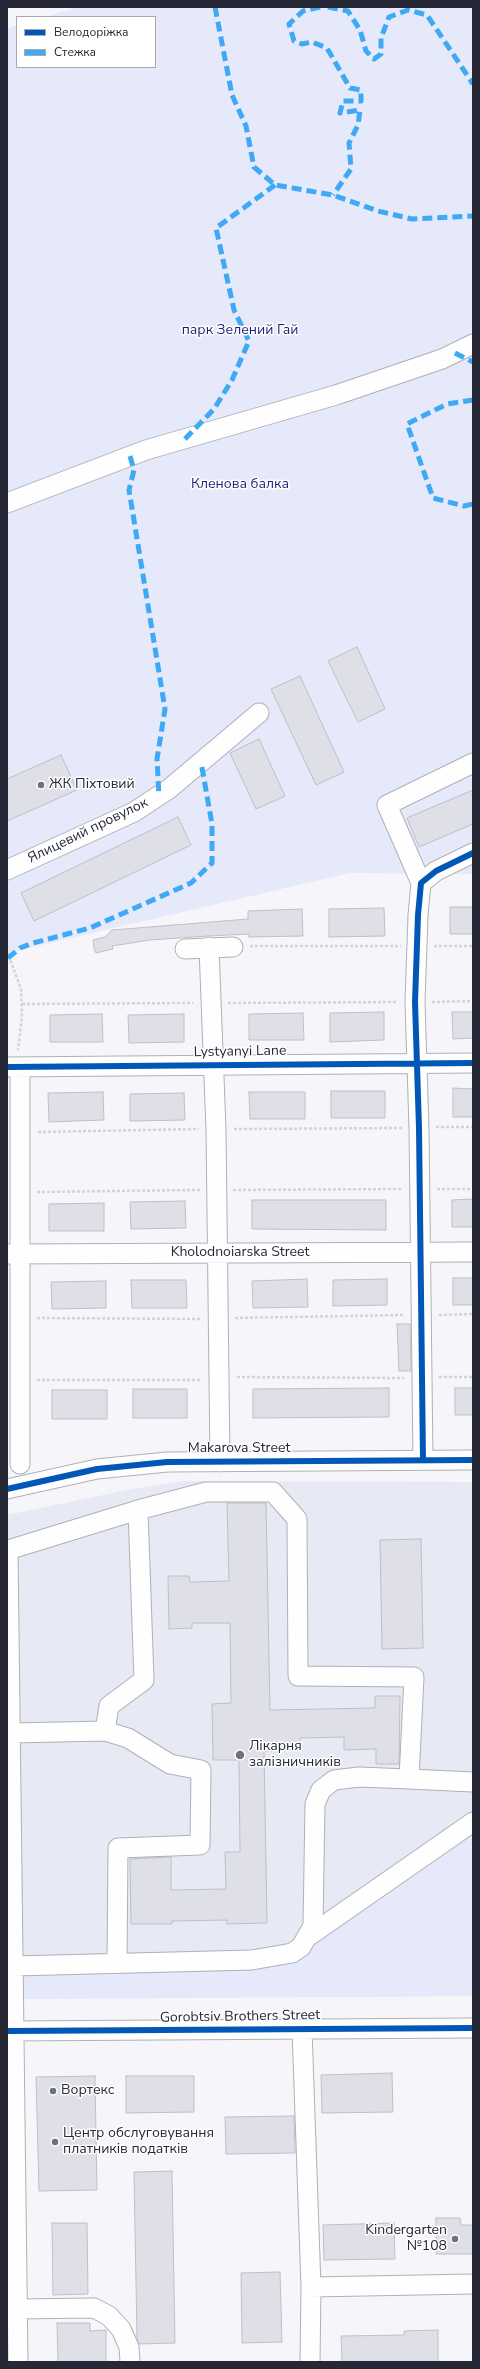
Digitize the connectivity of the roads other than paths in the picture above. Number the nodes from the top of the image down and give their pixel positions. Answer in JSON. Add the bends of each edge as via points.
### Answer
{"nodes":[{"id":1,"x":473,"y":344,"type":"edge"},
{"id":2,"x":7,"y":503,"type":"edge"},
{"id":3,"x":259,"y":713,"type":"dead end"},
{"id":4,"x":473,"y":763,"type":"edge"},
{"id":5,"x":473,"y":852,"type":"edge"},
{"id":6,"x":7,"y":870,"type":"edge"},
{"id":7,"x":421,"y":883,"type":"junction"},
{"id":8,"x":209,"y":947,"type":"junction"},
{"id":9,"x":233,"y":947,"type":"road end"},
{"id":10,"x":185,"y":949,"type":"dead end"},
{"id":11,"x":473,"y":1063,"type":"edge"},
{"id":12,"x":416,"y":1064,"type":"junction"},
{"id":13,"x":214,"y":1065,"type":"junction"},
{"id":14,"x":14,"y":1068,"type":"edge"},
{"id":15,"x":420,"y":1252,"type":"junction"},
{"id":16,"x":473,"y":1252,"type":"edge"},
{"id":17,"x":14,"y":1254,"type":"edge"},
{"id":18,"x":216,"y":1254,"type":"junction"},
{"id":19,"x":422,"y":1460,"type":"junction"},
{"id":20,"x":473,"y":1460,"type":"edge"},
{"id":21,"x":14,"y":1462,"type":"edge"},
{"id":22,"x":220,"y":1462,"type":"junction"},
{"id":23,"x":50,"y":1478,"type":"junction"},
{"id":24,"x":7,"y":1489,"type":"edge"},
{"id":25,"x":138,"y":1510,"type":"junction"},
{"id":26,"x":105,"y":1731,"type":"junction"},
{"id":27,"x":12,"y":1734,"type":"junction"},
{"id":28,"x":409,"y":1779,"type":"junction"},
{"id":29,"x":473,"y":1782,"type":"edge"},
{"id":30,"x":473,"y":1822,"type":"edge"},
{"id":31,"x":309,"y":1936,"type":"junction"},
{"id":32,"x":117,"y":1963,"type":"junction"},
{"id":33,"x":13,"y":1966,"type":"junction"},
{"id":34,"x":302,"y":2028,"type":"junction"},
{"id":35,"x":473,"y":2028,"type":"edge"},
{"id":36,"x":10,"y":2031,"type":"edge"},
{"id":37,"x":473,"y":2284,"type":"edge"},
{"id":38,"x":311,"y":2287,"type":"junction"},
{"id":39,"x":17,"y":2309,"type":"junction"},
{"id":40,"x":18,"y":2362,"type":"edge"},
{"id":41,"x":130,"y":2362,"type":"edge"},
{"id":42,"x":310,"y":2362,"type":"edge"}],
"edges":[{"from":1,"to":2,"type":"street","via":[[442,359],[336,395],[146,450]]},
{"from":3,"to":6,"type":"street","name":"Ялицевий провулок","via":[[169,790],[134,812]]},
{"from":4,"to":7,"type":"street","via":[[387,805]]},
{"from":5,"to":7,"type":"street","via":[[436,871]]},
{"from":7,"to":12,"type":"street","via":[[415,1002]]},
{"from":8,"to":9,"type":"street"},
{"from":8,"to":10,"type":"street"},
{"from":8,"to":13,"type":"street"},
{"from":11,"to":12,"type":"street","name":"Lystyanyi Lane"},
{"from":12,"to":13,"type":"street","name":"Lystyanyi Lane"},
{"from":12,"to":15,"type":"street"},
{"from":13,"to":14,"type":"street","name":"Lystyanyi Lane"},
{"from":13,"to":18,"type":"street"},
{"from":14,"to":17,"type":"street","via":[[20,1132],[20,1192]]},
{"from":15,"to":16,"type":"street","name":"Kholodnoiarska Street"},
{"from":15,"to":18,"type":"street","name":"Kholodnoiarska Street"},
{"from":15,"to":19,"type":"street"},
{"from":17,"to":18,"type":"street","name":"Kholodnoiarska Street"},
{"from":17,"to":21,"type":"street","via":[[21,1319]]},
{"from":18,"to":22,"type":"street"},
{"from":19,"to":20,"type":"street","name":"Makarova Street"},
{"from":19,"to":22,"type":"street","name":"Makarova Street"},
{"from":21,"to":23,"type":"street"},
{"from":22,"to":23,"type":"street","name":"Makarova Street","via":[[132,1465]]},
{"from":23,"to":24,"type":"street","name":"Makarova Street"},
{"from":25,"to":26,"type":"street","via":[[144,1680],[109,1706]]},
{"from":25,"to":27,"type":"street","via":[[8,1550]]},
{"from":25,"to":28,"type":"street","via":[[206,1492],[273,1492],[296,1519],[298,1676],[414,1676]]},
{"from":26,"to":27,"type":"street"},
{"from":26,"to":32,"type":"street","via":[[128,1738],[170,1764],[201,1770],[200,1845],[118,1848]]},
{"from":27,"to":33,"type":"street"},
{"from":28,"to":29,"type":"street"},
{"from":28,"to":31,"type":"street","via":[[360,1777],[334,1780],[321,1790],[315,1804],[314,1916]]},
{"from":30,"to":31,"type":"street"},
{"from":31,"to":32,"type":"street","via":[[301,1947],[292,1953],[267,1958]]},
{"from":32,"to":33,"type":"street"},
{"from":33,"to":36,"type":"street"},
{"from":34,"to":35,"type":"street","name":"Gorobtsiv Brothers Street"},
{"from":34,"to":36,"type":"street","name":"Gorobtsiv Brothers Street"},
{"from":34,"to":38,"type":"street"},
{"from":36,"to":39,"type":"street"},
{"from":37,"to":38,"type":"street"},
{"from":38,"to":42,"type":"street"},
{"from":39,"to":40,"type":"street"},
{"from":39,"to":41,"type":"street","via":[[94,2308],[109,2316],[121,2329],[130,2347]]}]}
